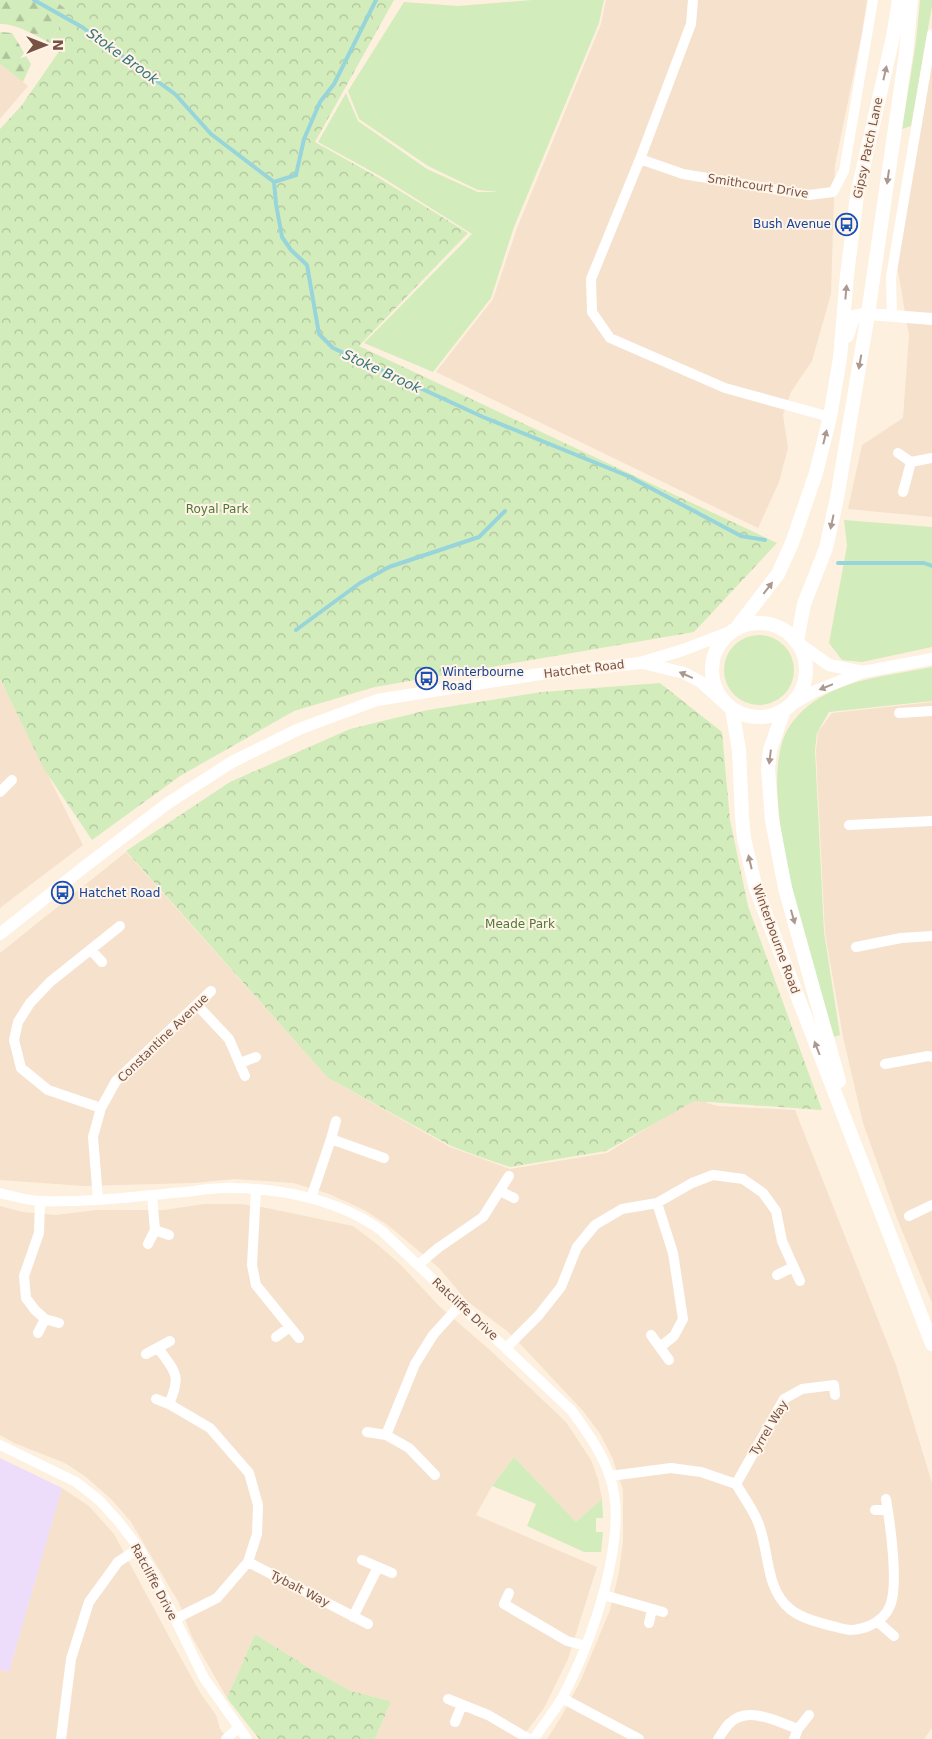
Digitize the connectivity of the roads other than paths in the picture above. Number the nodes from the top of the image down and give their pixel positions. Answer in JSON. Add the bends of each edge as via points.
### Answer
{"nodes":[{"id":1,"x":693,"y":0,"type":"edge"},
{"id":2,"x":873,"y":0,"type":"edge"},
{"id":3,"x":899,"y":0,"type":"edge"},
{"id":4,"x":911,"y":0,"type":"edge"},
{"id":5,"x":932,"y":34,"type":"edge"},
{"id":6,"x":640,"y":159,"type":"junction"},
{"id":7,"x":868,"y":314,"type":"junction"},
{"id":8,"x":892,"y":316,"type":"junction"},
{"id":9,"x":932,"y":319,"type":"edge"},
{"id":10,"x":840,"y":358,"type":"junction"},
{"id":11,"x":830,"y":417,"type":"junction"},
{"id":12,"x":849,"y":424,"type":"junction"},
{"id":13,"x":898,"y":453,"type":"dead end"},
{"id":14,"x":932,"y":458,"type":"edge"},
{"id":15,"x":911,"y":462,"type":"junction"},
{"id":16,"x":903,"y":492,"type":"dead end"},
{"id":17,"x":734,"y":629,"type":"junction"},
{"id":18,"x":799,"y":643,"type":"junction"},
{"id":19,"x":932,"y":659,"type":"edge"},
{"id":20,"x":640,"y":663,"type":"junction"},
{"id":21,"x":863,"y":672,"type":"junction"},
{"id":22,"x":728,"y":706,"type":"junction"},
{"id":23,"x":787,"y":708,"type":"junction"},
{"id":24,"x":932,"y":711,"type":"edge"},
{"id":25,"x":899,"y":713,"type":"dead end"},
{"id":26,"x":12,"y":780,"type":"dead end"},
{"id":27,"x":0,"y":792,"type":"edge"},
{"id":28,"x":931,"y":817,"type":"edge"},
{"id":29,"x":849,"y":825,"type":"dead end"},
{"id":30,"x":120,"y":926,"type":"dead end"},
{"id":31,"x":0,"y":934,"type":"edge"},
{"id":32,"x":932,"y":936,"type":"edge"},
{"id":33,"x":856,"y":947,"type":"dead end"},
{"id":34,"x":91,"y":950,"type":"junction"},
{"id":35,"x":102,"y":962,"type":"dead end"},
{"id":36,"x":211,"y":992,"type":"dead end"},
{"id":37,"x":198,"y":1006,"type":"junction"},
{"id":38,"x":256,"y":1057,"type":"dead end"},
{"id":39,"x":932,"y":1057,"type":"edge"},
{"id":40,"x":240,"y":1063,"type":"junction"},
{"id":41,"x":885,"y":1064,"type":"dead end"},
{"id":42,"x":245,"y":1076,"type":"dead end"},
{"id":43,"x":101,"y":1108,"type":"junction"},
{"id":44,"x":336,"y":1121,"type":"dead end"},
{"id":45,"x":330,"y":1139,"type":"junction"},
{"id":46,"x":384,"y":1158,"type":"dead end"},
{"id":47,"x":860,"y":1158,"type":"junction"},
{"id":48,"x":509,"y":1176,"type":"dead end"},
{"id":49,"x":256,"y":1189,"type":"junction"},
{"id":50,"x":500,"y":1190,"type":"junction"},
{"id":51,"x":0,"y":1193,"type":"edge"},
{"id":52,"x":152,"y":1195,"type":"junction"},
{"id":53,"x":311,"y":1198,"type":"junction"},
{"id":54,"x":514,"y":1198,"type":"dead end"},
{"id":55,"x":98,"y":1199,"type":"junction"},
{"id":56,"x":40,"y":1201,"type":"junction"},
{"id":57,"x":656,"y":1204,"type":"junction"},
{"id":58,"x":932,"y":1205,"type":"edge"},
{"id":59,"x":909,"y":1216,"type":"dead end"},
{"id":60,"x":155,"y":1230,"type":"junction"},
{"id":61,"x":169,"y":1235,"type":"dead end"},
{"id":62,"x":148,"y":1244,"type":"dead end"},
{"id":63,"x":418,"y":1265,"type":"junction"},
{"id":64,"x":793,"y":1267,"type":"junction"},
{"id":65,"x":777,"y":1275,"type":"dead end"},
{"id":66,"x":800,"y":1281,"type":"dead end"},
{"id":67,"x":460,"y":1305,"type":"junction"},
{"id":68,"x":45,"y":1319,"type":"junction"},
{"id":69,"x":59,"y":1323,"type":"dead end"},
{"id":70,"x":290,"y":1328,"type":"junction"},
{"id":71,"x":38,"y":1333,"type":"dead end"},
{"id":72,"x":650,"y":1335,"type":"dead end"},
{"id":73,"x":276,"y":1337,"type":"dead end"},
{"id":74,"x":299,"y":1338,"type":"dead end"},
{"id":75,"x":170,"y":1341,"type":"dead end"},
{"id":76,"x":932,"y":1344,"type":"edge"},
{"id":77,"x":660,"y":1347,"type":"junction"},
{"id":78,"x":158,"y":1348,"type":"junction"},
{"id":79,"x":506,"y":1348,"type":"junction"},
{"id":80,"x":146,"y":1354,"type":"dead end"},
{"id":81,"x":670,"y":1360,"type":"dead end"},
{"id":82,"x":835,"y":1395,"type":"dead end"},
{"id":83,"x":156,"y":1399,"type":"dead end"},
{"id":84,"x":169,"y":1404,"type":"junction"},
{"id":85,"x":366,"y":1432,"type":"dead end"},
{"id":86,"x":386,"y":1435,"type":"junction"},
{"id":87,"x":0,"y":1445,"type":"edge"},
{"id":88,"x":434,"y":1475,"type":"dead end"},
{"id":89,"x":610,"y":1476,"type":"junction"},
{"id":90,"x":736,"y":1484,"type":"junction"},
{"id":91,"x":875,"y":1510,"type":"dead end"},
{"id":92,"x":139,"y":1548,"type":"junction"},
{"id":93,"x":362,"y":1560,"type":"dead end"},
{"id":94,"x":248,"y":1562,"type":"junction"},
{"id":95,"x":378,"y":1567,"type":"junction"},
{"id":96,"x":392,"y":1573,"type":"dead end"},
{"id":97,"x":509,"y":1593,"type":"dead end"},
{"id":98,"x":604,"y":1595,"type":"junction"},
{"id":99,"x":652,"y":1609,"type":"junction"},
{"id":100,"x":663,"y":1612,"type":"dead end"},
{"id":101,"x":353,"y":1616,"type":"junction"},
{"id":102,"x":175,"y":1619,"type":"junction"},
{"id":103,"x":878,"y":1622,"type":"junction"},
{"id":104,"x":649,"y":1623,"type":"dead end"},
{"id":105,"x":368,"y":1624,"type":"dead end"},
{"id":106,"x":894,"y":1636,"type":"dead end"},
{"id":107,"x":586,"y":1646,"type":"junction"},
{"id":108,"x":562,"y":1698,"type":"junction"},
{"id":109,"x":448,"y":1699,"type":"dead end"},
{"id":110,"x":462,"y":1705,"type":"junction"},
{"id":111,"x":809,"y":1715,"type":"dead end"},
{"id":112,"x":455,"y":1722,"type":"dead end"},
{"id":113,"x":238,"y":1728,"type":"junction"},
{"id":114,"x":796,"y":1734,"type":"edge"},
{"id":115,"x":61,"y":1739,"type":"edge"},
{"id":116,"x":226,"y":1739,"type":"edge"},
{"id":117,"x":247,"y":1739,"type":"edge"},
{"id":118,"x":530,"y":1739,"type":"edge"},
{"id":119,"x":534,"y":1739,"type":"edge"},
{"id":120,"x":639,"y":1739,"type":"edge"},
{"id":121,"x":718,"y":1739,"type":"edge"}],
"edges":[{"from":1,"to":6,"type":"street","via":[[691,24]]},
{"from":2,"to":6,"type":"street","name":"Smithcourt Drive","via":[[844,171],[833,192],[809,194],[683,174]]},
{"from":10,"to":3,"type":"main road","name":"Gipsy Patch Lane","one_way":true,"via":[[857,195]]},
{"from":4,"to":7,"type":"main road","name":"Gipsy Patch Lane","one_way":true},
{"from":5,"to":8,"type":"street","via":[[891,277]]},
{"from":6,"to":11,"type":"street","via":[[591,279],[592,312],[610,338],[725,388]]},
{"from":7,"to":8,"type":"street"},
{"from":7,"to":10,"type":"main road","name":"Gipsy Patch Lane","via":[[853,317]]},
{"from":7,"to":12,"type":"main road","name":"Gipsy Patch Lane","one_way":true},
{"from":8,"to":9,"type":"street"},
{"from":10,"to":11,"type":"main road","name":"Gipsy Patch Lane"},
{"from":11,"to":12,"type":"main road"},
{"from":17,"to":11,"type":"main road","name":"Gipsy Patch Lane","one_way":true,"via":[[782,567],[816,473]]},
{"from":12,"to":18,"type":"main road","name":"Gipsy Patch Lane","one_way":true,"via":[[826,548],[804,604]]},
{"from":13,"to":15,"type":"street"},
{"from":14,"to":15,"type":"street"},
{"from":15,"to":16,"type":"street"},
{"from":17,"to":18,"type":"main road","via":[[766,623],[780,627]]},
{"from":17,"to":20,"type":"street","name":"Hatchet Road"},
{"from":17,"to":22,"type":"main road","via":[[723,638],[714,653],[711,670],[716,692]]},
{"from":18,"to":21,"type":"street","via":[[829,665]]},
{"from":18,"to":23,"type":"main road","via":[[806,672],[804,684]]},
{"from":19,"to":21,"type":"street"},
{"from":22,"to":20,"type":"street","name":"Hatchet Road","one_way":true,"via":[[701,682],[684,673]]},
{"from":20,"to":31,"type":"street","name":"Hatchet Road","via":[[540,674],[377,700],[299,729],[232,762],[168,803]]},
{"from":21,"to":23,"type":"street","one_way":true,"via":[[813,692]]},
{"from":22,"to":23,"type":"main road","via":[[744,715],[766,717]]},
{"from":47,"to":22,"type":"main road","name":"Winterbourne Road","one_way":true,"via":[[756,889],[744,838],[739,750]]},
{"from":23,"to":47,"type":"main road","name":"Winterbourne Road","one_way":true,"via":[[770,750],[768,770],[772,820],[785,888]]},
{"from":24,"to":25,"type":"street"},
{"from":26,"to":27,"type":"street"},
{"from":28,"to":29,"type":"street"},
{"from":30,"to":34,"type":"street"},
{"from":32,"to":33,"type":"street"},
{"from":34,"to":35,"type":"street"},
{"from":34,"to":43,"type":"street","via":[[50,982],[30,1003],[18,1022],[14,1040],[21,1068],[48,1090]]},
{"from":36,"to":37,"type":"street","name":"Constantine Avenue"},
{"from":37,"to":40,"type":"street","via":[[229,1039]]},
{"from":37,"to":43,"type":"street","name":"Constantine Avenue","via":[[116,1081]]},
{"from":38,"to":40,"type":"street"},
{"from":39,"to":41,"type":"street"},
{"from":40,"to":42,"type":"street"},
{"from":43,"to":55,"type":"street","name":"Constantine Avenue","via":[[93,1138]]},
{"from":44,"to":45,"type":"street"},
{"from":45,"to":46,"type":"street"},
{"from":45,"to":53,"type":"street"},
{"from":47,"to":76,"type":"main road","name":"Winterbourne Road"},
{"from":48,"to":50,"type":"street"},
{"from":49,"to":52,"type":"street","name":"Ratcliffe Drive"},
{"from":49,"to":53,"type":"street","name":"Ratcliffe Drive"},
{"from":49,"to":70,"type":"street","via":[[252,1265],[256,1285]]},
{"from":50,"to":54,"type":"street"},
{"from":50,"to":63,"type":"street","via":[[483,1217]]},
{"from":51,"to":56,"type":"street","name":"Ratcliffe Drive"},
{"from":52,"to":55,"type":"street","name":"Ratcliffe Drive"},
{"from":52,"to":60,"type":"street"},
{"from":53,"to":63,"type":"street","name":"Ratcliffe Drive","via":[[366,1220]]},
{"from":55,"to":56,"type":"street","name":"Ratcliffe Drive"},
{"from":56,"to":68,"type":"street","via":[[39,1233],[24,1276],[26,1298]]},
{"from":57,"to":64,"type":"street","via":[[713,1175],[743,1179],[763,1193],[776,1211],[782,1241]]},
{"from":57,"to":77,"type":"street","via":[[673,1252],[684,1319],[674,1336]]},
{"from":57,"to":79,"type":"street","via":[[622,1209],[595,1225],[577,1247],[561,1287]]},
{"from":58,"to":59,"type":"street"},
{"from":60,"to":61,"type":"street"},
{"from":60,"to":62,"type":"street"},
{"from":63,"to":67,"type":"street","name":"Ratcliffe Drive"},
{"from":64,"to":65,"type":"street"},
{"from":64,"to":66,"type":"street"},
{"from":67,"to":79,"type":"street","name":"Ratcliffe Drive"},
{"from":67,"to":86,"type":"street","via":[[433,1334],[415,1364]]},
{"from":68,"to":69,"type":"street"},
{"from":68,"to":71,"type":"street"},
{"from":70,"to":73,"type":"street"},
{"from":70,"to":74,"type":"street"},
{"from":72,"to":77,"type":"street"},
{"from":75,"to":78,"type":"street"},
{"from":77,"to":81,"type":"street"},
{"from":78,"to":80,"type":"street"},
{"from":78,"to":84,"type":"street","via":[[175,1373],[177,1386]]},
{"from":79,"to":89,"type":"street","name":"Ratcliffe Drive","via":[[572,1411],[594,1441]]},
{"from":82,"to":90,"type":"street","name":"Tyrrel Way","via":[[834,1385],[802,1389],[784,1399]]},
{"from":83,"to":84,"type":"street"},
{"from":84,"to":94,"type":"street","via":[[210,1428],[249,1472],[258,1505],[257,1534]]},
{"from":85,"to":86,"type":"street"},
{"from":86,"to":88,"type":"street","via":[[409,1448]]},
{"from":87,"to":92,"type":"street","name":"Ratcliffe Drive","via":[[76,1482],[99,1500]]},
{"from":89,"to":90,"type":"street","via":[[671,1468],[701,1472]]},
{"from":89,"to":98,"type":"street","name":"Ratcliffe Drive","via":[[615,1497],[615,1523]]},
{"from":90,"to":103,"type":"street","via":[[757,1521],[773,1583],[790,1609],[804,1617],[848,1631],[857,1631]]},
{"from":91,"to":103,"type":"street","via":[[887,1505],[894,1581],[890,1606]]},
{"from":92,"to":102,"type":"street","name":"Ratcliffe Drive"},
{"from":92,"to":115,"type":"street","via":[[118,1562],[89,1602],[71,1659]]},
{"from":93,"to":95,"type":"street"},
{"from":94,"to":101,"type":"street","name":"Tybalt Way"},
{"from":94,"to":102,"type":"street","via":[[217,1598]]},
{"from":95,"to":96,"type":"street"},
{"from":95,"to":101,"type":"street"},
{"from":97,"to":107,"type":"street","via":[[504,1604],[567,1640]]},
{"from":98,"to":99,"type":"street"},
{"from":98,"to":107,"type":"street","name":"Ratcliffe Drive"},
{"from":99,"to":100,"type":"street"},
{"from":99,"to":104,"type":"street"},
{"from":101,"to":105,"type":"street","name":"Tybalt Way"},
{"from":102,"to":113,"type":"street","name":"Ratcliffe Drive","via":[[204,1678]]},
{"from":103,"to":106,"type":"street"},
{"from":107,"to":108,"type":"street","name":"Ratcliffe Drive"},
{"from":108,"to":119,"type":"street","name":"Ratcliffe Drive"},
{"from":108,"to":120,"type":"street"},
{"from":109,"to":110,"type":"street"},
{"from":110,"to":112,"type":"street"},
{"from":110,"to":118,"type":"street","via":[[488,1715]]},
{"from":111,"to":114,"type":"street"},
{"from":113,"to":116,"type":"street"},
{"from":113,"to":117,"type":"street","name":"Ratcliffe Drive"},
{"from":114,"to":121,"type":"street","via":[[760,1715],[744,1715],[730,1722]]}]}
